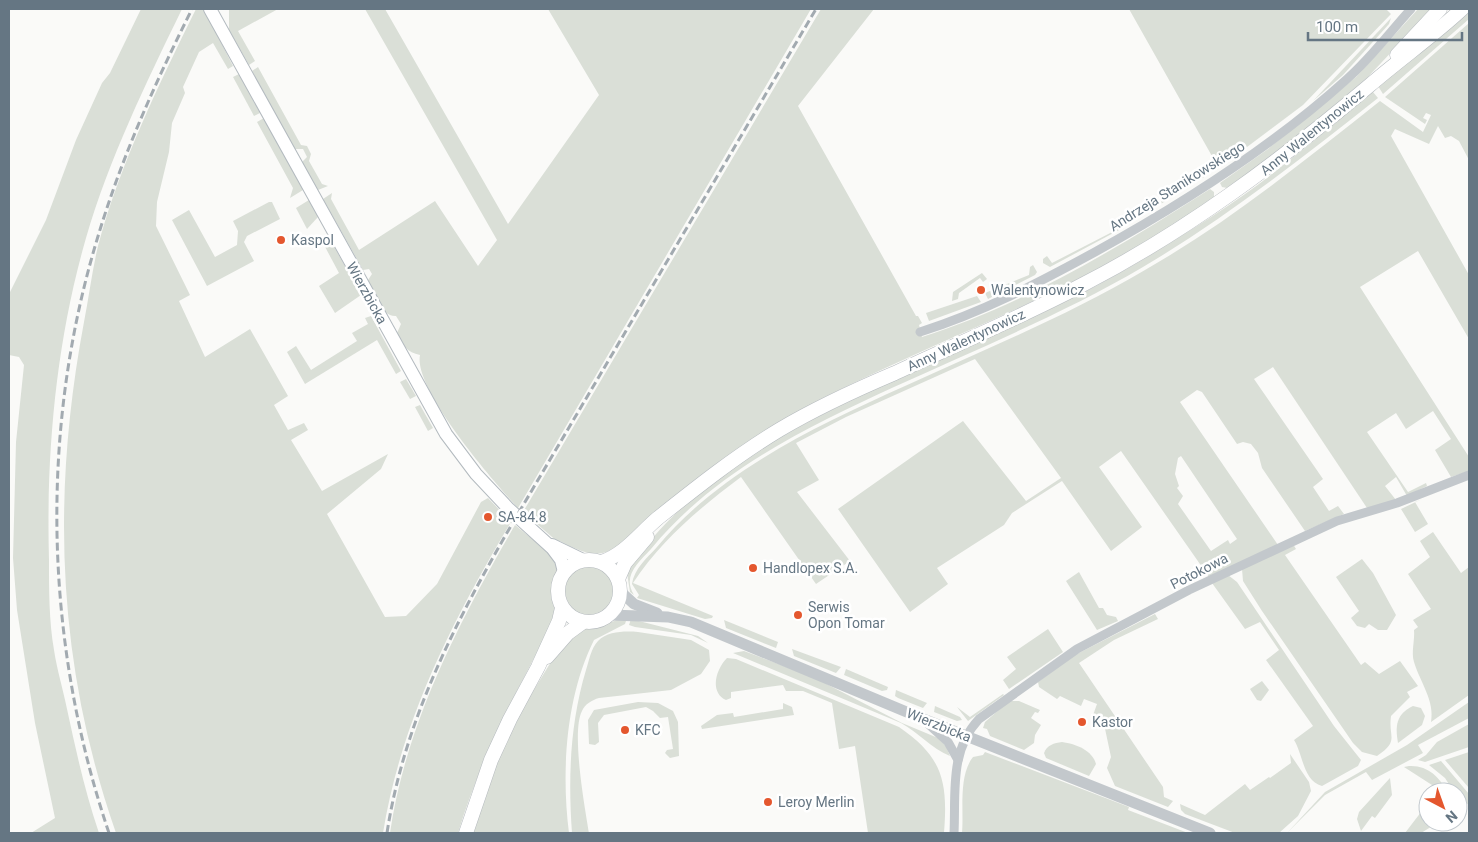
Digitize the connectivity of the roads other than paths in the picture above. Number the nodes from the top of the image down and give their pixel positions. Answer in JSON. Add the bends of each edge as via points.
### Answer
{"nodes":[{"id":1,"x":210,"y":9,"type":"edge"},
{"id":2,"x":1411,"y":9,"type":"edge"},
{"id":3,"x":1440,"y":9,"type":"edge"},
{"id":4,"x":1462,"y":9,"type":"edge"},
{"id":5,"x":1370,"y":85,"type":"junction"},
{"id":6,"x":920,"y":332,"type":"dead end"},
{"id":7,"x":1469,"y":475,"type":"edge"},
{"id":8,"x":680,"y":501,"type":"junction"},
{"id":9,"x":544,"y":540,"type":"junction"},
{"id":10,"x":583,"y":560,"type":"junction"},
{"id":11,"x":601,"y":562,"type":"junction"},
{"id":12,"x":564,"y":572,"type":"junction"},
{"id":13,"x":620,"y":585,"type":"junction"},
{"id":14,"x":562,"y":608,"type":"junction"},
{"id":15,"x":610,"y":615,"type":"junction"},
{"id":16,"x":668,"y":617,"type":"junction"},
{"id":17,"x":583,"y":622,"type":"junction"},
{"id":18,"x":538,"y":666,"type":"junction"},
{"id":19,"x":921,"y":718,"type":"junction"},
{"id":20,"x":967,"y":736,"type":"junction"},
{"id":21,"x":958,"y":760,"type":"junction"},
{"id":22,"x":466,"y":833,"type":"edge"},
{"id":23,"x":954,"y":833,"type":"edge"},
{"id":24,"x":1210,"y":833,"type":"edge"}],
"edges":[{"from":1,"to":9,"type":"main road","name":"Wierzbicka","via":[[443,429],[490,490]]},
{"from":2,"to":6,"type":"street","name":"Andrzeja Stanikowskiego","via":[[1349,78],[1232,169],[1144,225],[1023,291],[983,310]]},
{"from":3,"to":5,"type":"main road","name":"Anny Walentynowicz"},
{"from":4,"to":5,"type":"main road","name":"Anny Walentynowicz"},
{"from":5,"to":8,"type":"main road","name":"Anny Walentynowicz","via":[[1270,167],[1160,241],[1042,305],[808,414],[743,452]]},
{"from":7,"to":20,"type":"street","name":"Potokowa","via":[[1397,503],[1337,521],[1189,590],[1095,639],[1052,666],[979,719]]},
{"from":8,"to":11,"type":"main road","name":"Anny Walentynowicz","via":[[614,557]]},
{"from":8,"to":13,"type":"main road","name":"Anny Walentynowicz","via":[[625,563]]},
{"from":9,"to":10,"type":"main road","name":"Wierzbicka"},
{"from":9,"to":12,"type":"main road","name":"Wierzbicka","via":[[561,560]]},
{"from":10,"to":11,"type":"main road"},
{"from":10,"to":12,"type":"main road"},
{"from":11,"to":13,"type":"main road","via":[[613,570]]},
{"from":12,"to":14,"type":"main road","via":[[558,590]]},
{"from":13,"to":15,"type":"main road","via":[[618,603]]},
{"from":13,"to":16,"type":"street","name":"Wierzbicka","via":[[634,604]]},
{"from":14,"to":17,"type":"main road"},
{"from":14,"to":18,"type":"main road"},
{"from":15,"to":16,"type":"street","name":"Wierzbicka"},
{"from":15,"to":17,"type":"main road","via":[[599,621]]},
{"from":16,"to":19,"type":"street","name":"Wierzbicka","via":[[691,622]]},
{"from":17,"to":18,"type":"main road","via":[[568,633]]},
{"from":18,"to":22,"type":"main road","via":[[498,745]]},
{"from":19,"to":20,"type":"street","name":"Wierzbicka"},
{"from":19,"to":21,"type":"street","via":[[948,742]]},
{"from":20,"to":21,"type":"street","name":"Potokowa"},
{"from":20,"to":24,"type":"street","name":"Wierzbicka"},
{"from":21,"to":23,"type":"street","name":"Potokowa","via":[[954,781]]}]}
